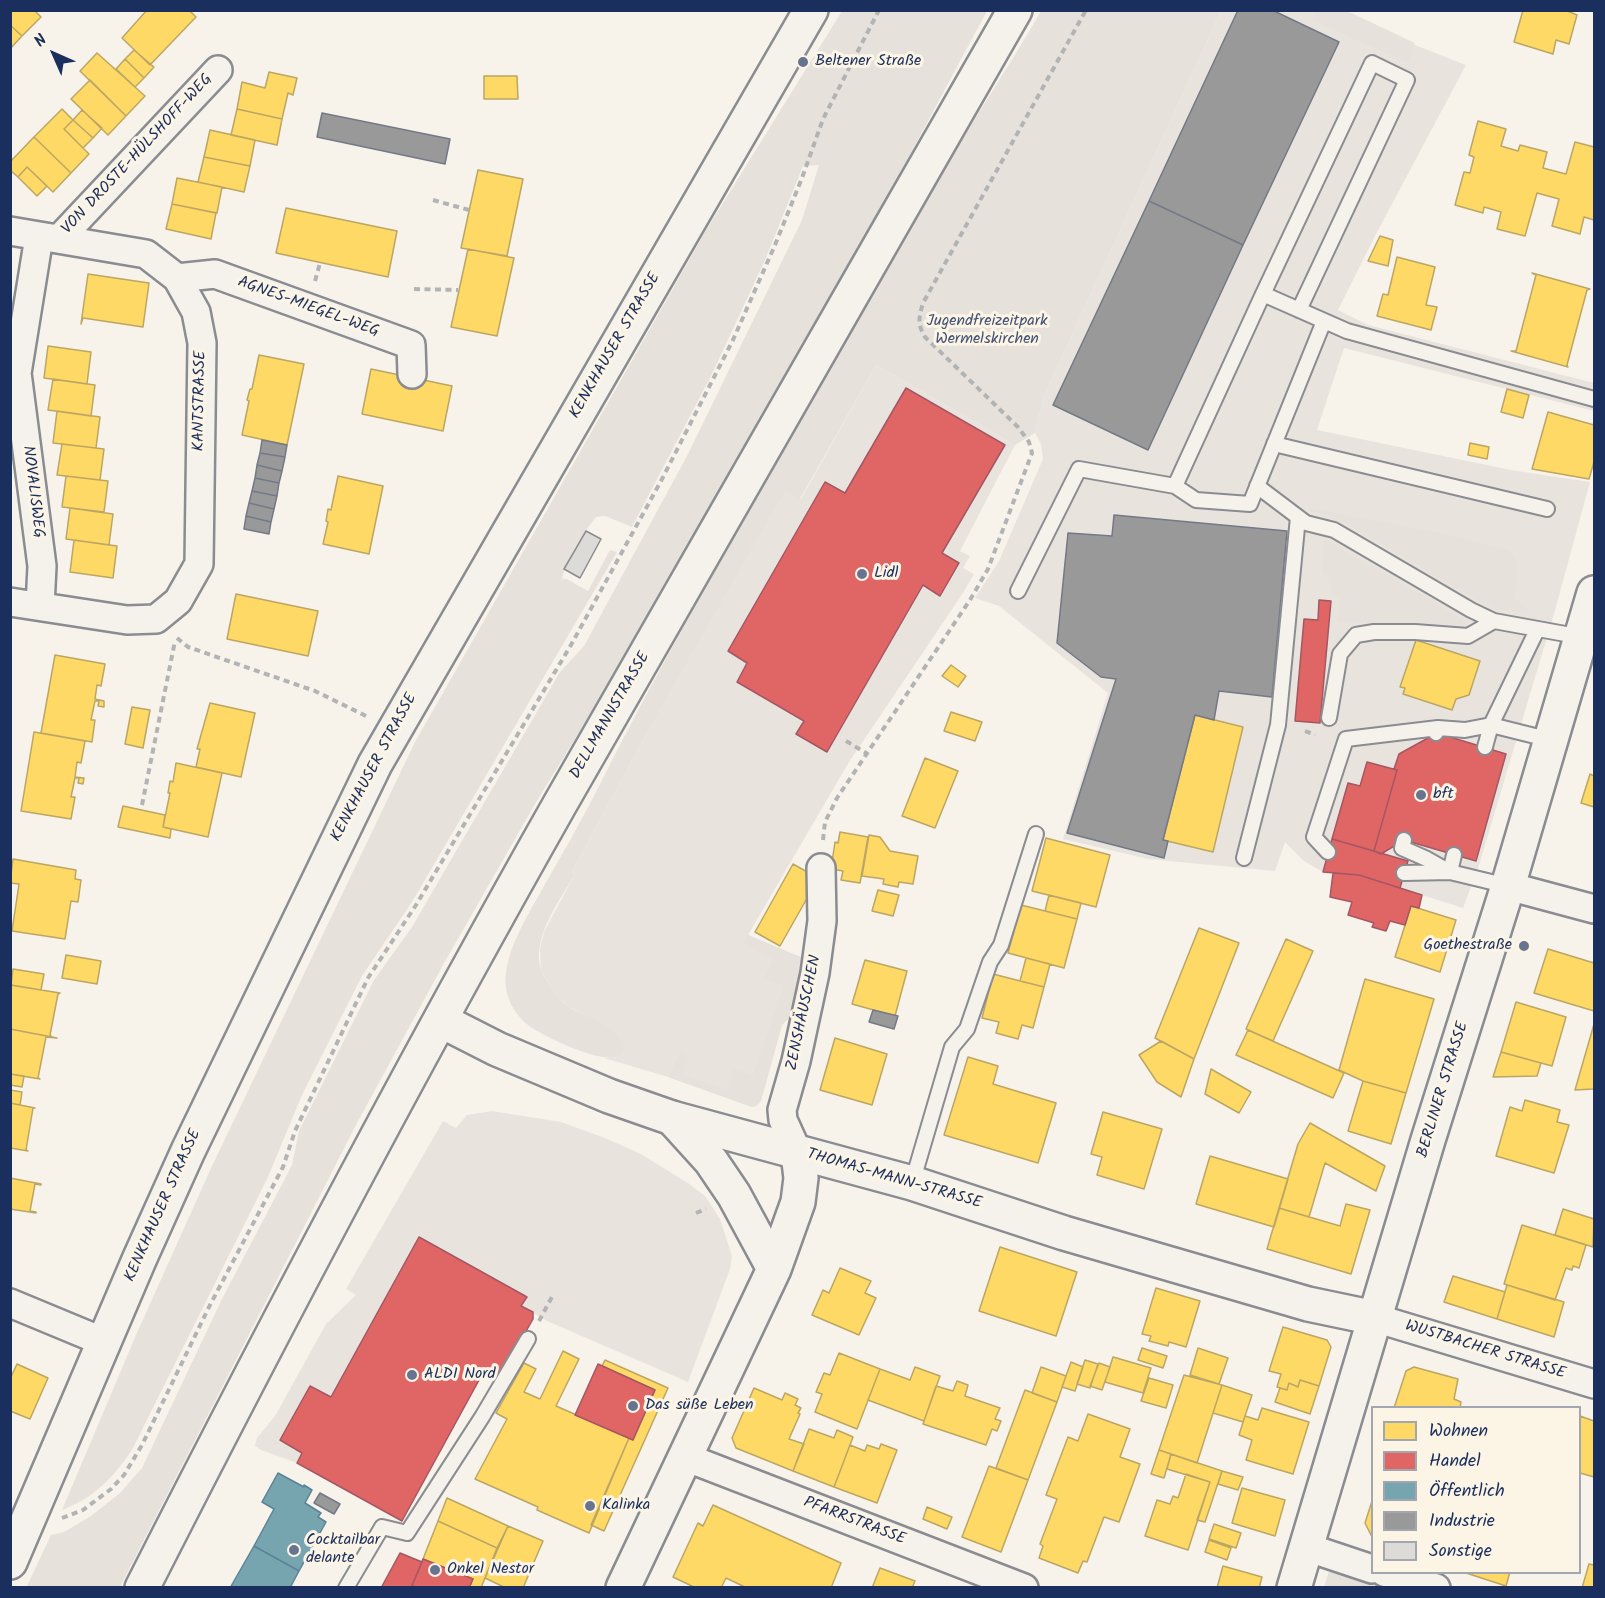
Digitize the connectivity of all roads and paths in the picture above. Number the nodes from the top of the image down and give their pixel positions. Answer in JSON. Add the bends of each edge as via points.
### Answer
{"nodes":[{"id":1,"x":811,"y":10,"type":"edge"},
{"id":2,"x":879,"y":10,"type":"edge"},
{"id":3,"x":1015,"y":10,"type":"edge"},
{"id":4,"x":1086,"y":10,"type":"edge"},
{"id":5,"x":218,"y":70,"type":"dead end"},
{"id":6,"x":433,"y":200,"type":"dead end"},
{"id":7,"x":469,"y":210,"type":"dead end"},
{"id":8,"x":10,"y":231,"type":"edge"},
{"id":9,"x":49,"y":238,"type":"junction"},
{"id":10,"x":177,"y":278,"type":"junction"},
{"id":11,"x":414,"y":289,"type":"dead end"},
{"id":12,"x":458,"y":290,"type":"dead end"},
{"id":13,"x":1263,"y":294,"type":"junction"},
{"id":14,"x":1299,"y":310,"type":"junction"},
{"id":15,"x":1324,"y":321,"type":"junction"},
{"id":16,"x":412,"y":374,"type":"dead end"},
{"id":17,"x":1594,"y":399,"type":"edge"},
{"id":18,"x":1274,"y":444,"type":"junction"},
{"id":19,"x":1175,"y":486,"type":"junction"},
{"id":20,"x":1257,"y":486,"type":"junction"},
{"id":21,"x":1547,"y":509,"type":"dead end"},
{"id":22,"x":1298,"y":517,"type":"junction"},
{"id":23,"x":1018,"y":591,"type":"dead end"},
{"id":24,"x":1594,"y":592,"type":"edge"},
{"id":25,"x":10,"y":602,"type":"edge"},
{"id":26,"x":40,"y":606,"type":"junction"},
{"id":27,"x":1494,"y":621,"type":"junction"},
{"id":28,"x":1537,"y":630,"type":"junction"},
{"id":29,"x":1582,"y":637,"type":"junction"},
{"id":30,"x":1329,"y":718,"type":"joint"},
{"id":31,"x":1278,"y":725,"type":"junction"},
{"id":32,"x":1491,"y":725,"type":"junction"},
{"id":33,"x":394,"y":730,"type":"junction"},
{"id":34,"x":1305,"y":731,"type":"junction"},
{"id":35,"x":1312,"y":735,"type":"dead end"},
{"id":36,"x":1551,"y":740,"type":"junction"},
{"id":37,"x":846,"y":741,"type":"dead end"},
{"id":38,"x":1485,"y":747,"type":"dead end"},
{"id":39,"x":866,"y":753,"type":"junction"},
{"id":40,"x":142,"y":805,"type":"dead end"},
{"id":41,"x":1036,"y":834,"type":"dead end"},
{"id":42,"x":1404,"y":840,"type":"dead end"},
{"id":43,"x":1328,"y":852,"type":"dead end"},
{"id":44,"x":1454,"y":855,"type":"dead end"},
{"id":45,"x":1244,"y":858,"type":"dead end"},
{"id":46,"x":821,"y":868,"type":"joint"},
{"id":47,"x":1450,"y":872,"type":"junction"},
{"id":48,"x":1404,"y":873,"type":"dead end"},
{"id":49,"x":1508,"y":886,"type":"junction"},
{"id":50,"x":1594,"y":909,"type":"edge"},
{"id":51,"x":442,"y":1021,"type":"junction"},
{"id":52,"x":672,"y":1118,"type":"junction"},
{"id":53,"x":798,"y":1153,"type":"junction"},
{"id":54,"x":912,"y":1183,"type":"junction"},
{"id":55,"x":774,"y":1269,"type":"junction"},
{"id":56,"x":553,"y":1295,"type":"dead end"},
{"id":57,"x":10,"y":1303,"type":"edge"},
{"id":58,"x":541,"y":1317,"type":"dead end"},
{"id":59,"x":1375,"y":1318,"type":"junction"},
{"id":60,"x":528,"y":1339,"type":"dead end"},
{"id":61,"x":104,"y":1342,"type":"junction"},
{"id":62,"x":1594,"y":1384,"type":"edge"},
{"id":63,"x":685,"y":1457,"type":"junction"},
{"id":64,"x":33,"y":1509,"type":"junction"},
{"id":65,"x":1306,"y":1547,"type":"junction"},
{"id":66,"x":10,"y":1562,"type":"edge"},
{"id":67,"x":1371,"y":1569,"type":"edge"},
{"id":68,"x":1391,"y":1574,"type":"edge"},
{"id":69,"x":142,"y":1587,"type":"edge"},
{"id":70,"x":346,"y":1587,"type":"edge"},
{"id":71,"x":622,"y":1587,"type":"edge"},
{"id":72,"x":1024,"y":1587,"type":"edge"},
{"id":73,"x":1294,"y":1587,"type":"edge"},
{"id":74,"x":1436,"y":1587,"type":"edge"}],
"edges":[{"from":1,"to":33,"type":"main road","name":"KENKHAUSER STRASSE"},
{"from":2,"to":64,"type":"path","via":[[823,119],[775,245],[733,340],[661,482],[571,645],[368,978],[295,1131],[283,1167],[142,1445],[124,1475],[83,1510],[57,1518]]},
{"from":3,"to":51,"type":"main road","name":"DELLMANNSTRASSE","via":[[560,806]]},
{"from":4,"to":39,"type":"path","via":[[918,318],[925,337],[1018,427],[1032,453],[988,569]]},
{"from":5,"to":9,"type":"street","name":"VON DROSTE-HÜLSHOFF-WEG"},
{"from":6,"to":7,"type":"path"},
{"from":8,"to":9,"type":"street","name":"KANTSTRASSE"},
{"from":9,"to":10,"type":"street","name":"KANTSTRASSE","via":[[146,254]]},
{"from":9,"to":26,"type":"street","name":"NOVALISWEG","via":[[17,373],[42,566]]},
{"from":10,"to":16,"type":"street","name":"AGNES-MIEGEL-WEG","via":[[214,274],[411,345]]},
{"from":10,"to":26,"type":"street","name":"KANTSTRASSE","via":[[196,312],[202,343],[199,564],[178,601],[156,620],[127,620]]},
{"from":11,"to":12,"type":"path"},
{"from":13,"to":14,"type":"lane"},
{"from":13,"to":14,"type":"lane","via":[[1372,63],[1407,80]]},
{"from":13,"to":19,"type":"lane"},
{"from":14,"to":15,"type":"lane"},
{"from":15,"to":17,"type":"lane","via":[[1347,331]]},
{"from":15,"to":18,"type":"lane"},
{"from":18,"to":20,"type":"lane"},
{"from":18,"to":21,"type":"lane"},
{"from":19,"to":20,"type":"lane","via":[[1196,500],[1250,504]]},
{"from":19,"to":23,"type":"lane","via":[[1079,470]]},
{"from":20,"to":22,"type":"lane"},
{"from":22,"to":27,"type":"lane","via":[[1334,530]]},
{"from":22,"to":31,"type":"lane"},
{"from":24,"to":29,"type":"main road","name":"BERLINER STRASSE"},
{"from":25,"to":26,"type":"street"},
{"from":27,"to":28,"type":"lane"},
{"from":27,"to":30,"type":"lane","via":[[1467,636],[1415,632],[1356,635],[1340,654]]},
{"from":28,"to":29,"type":"lane"},
{"from":28,"to":32,"type":"lane"},
{"from":29,"to":36,"type":"main road","name":"BERLINER STRASSE"},
{"from":30,"to":34,"type":"path"},
{"from":31,"to":34,"type":"path"},
{"from":31,"to":45,"type":"lane"},
{"from":32,"to":36,"type":"lane"},
{"from":32,"to":38,"type":"lane"},
{"from":32,"to":43,"type":"lane","via":[[1463,735],[1437,730],[1347,739],[1314,837]]},
{"from":33,"to":40,"type":"path","via":[[315,691],[188,647],[176,637]]},
{"from":33,"to":61,"type":"main road","name":"KENKHAUSER STRASSE","via":[[338,836],[188,1152]]},
{"from":34,"to":35,"type":"path"},
{"from":36,"to":49,"type":"main road","name":"BERLINER STRASSE"},
{"from":37,"to":39,"type":"path"},
{"from":39,"to":46,"type":"path","via":[[825,822]]},
{"from":41,"to":54,"type":"lane","via":[[1001,945],[990,962],[967,1029],[952,1047]]},
{"from":42,"to":47,"type":"lane","via":[[1402,848],[1429,854]]},
{"from":44,"to":47,"type":"lane"},
{"from":46,"to":53,"type":"street","name":"ZENSHÄUSCHEN","via":[[822,921],[814,973],[782,1110]]},
{"from":47,"to":48,"type":"lane"},
{"from":47,"to":49,"type":"lane"},
{"from":49,"to":50,"type":"street"},
{"from":49,"to":59,"type":"main road","name":"BERLINER STRASSE"},
{"from":51,"to":52,"type":"main road","via":[[497,1049]]},
{"from":51,"to":69,"type":"main road","name":"DELLMANNSTRASSE","via":[[265,1348]]},
{"from":52,"to":53,"type":"main road"},
{"from":52,"to":55,"type":"main road","via":[[711,1161],[734,1195]]},
{"from":53,"to":54,"type":"main road","name":"THOMAS-MANN-STRASSE"},
{"from":53,"to":55,"type":"main road","name":"THOMAS-MANN-STRASSE","via":[[798,1202]]},
{"from":54,"to":59,"type":"main road","name":"THOMAS-MANN-STRASSE","via":[[1064,1233],[1308,1304]]},
{"from":55,"to":63,"type":"main road","name":"THOMAS-MANN-STRASSE"},
{"from":56,"to":58,"type":"path"},
{"from":57,"to":61,"type":"street"},
{"from":59,"to":62,"type":"street","name":"WUSTBACHER STRASSE"},
{"from":59,"to":65,"type":"main road","name":"BERLINER STRASSE"},
{"from":60,"to":70,"type":"lane","via":[[407,1533],[382,1527]]},
{"from":61,"to":64,"type":"main road","name":"KENKHAUSER STRASSE"},
{"from":63,"to":71,"type":"main road","name":"THOMAS-MANN-STRASSE"},
{"from":63,"to":72,"type":"street","name":"PFARRSTRASSE"},
{"from":64,"to":66,"type":"main road","name":"KENKHAUSER STRASSE"},
{"from":65,"to":67,"type":"street"},
{"from":65,"to":73,"type":"main road","name":"BERLINER STRASSE"},
{"from":68,"to":74,"type":"street"}]}
